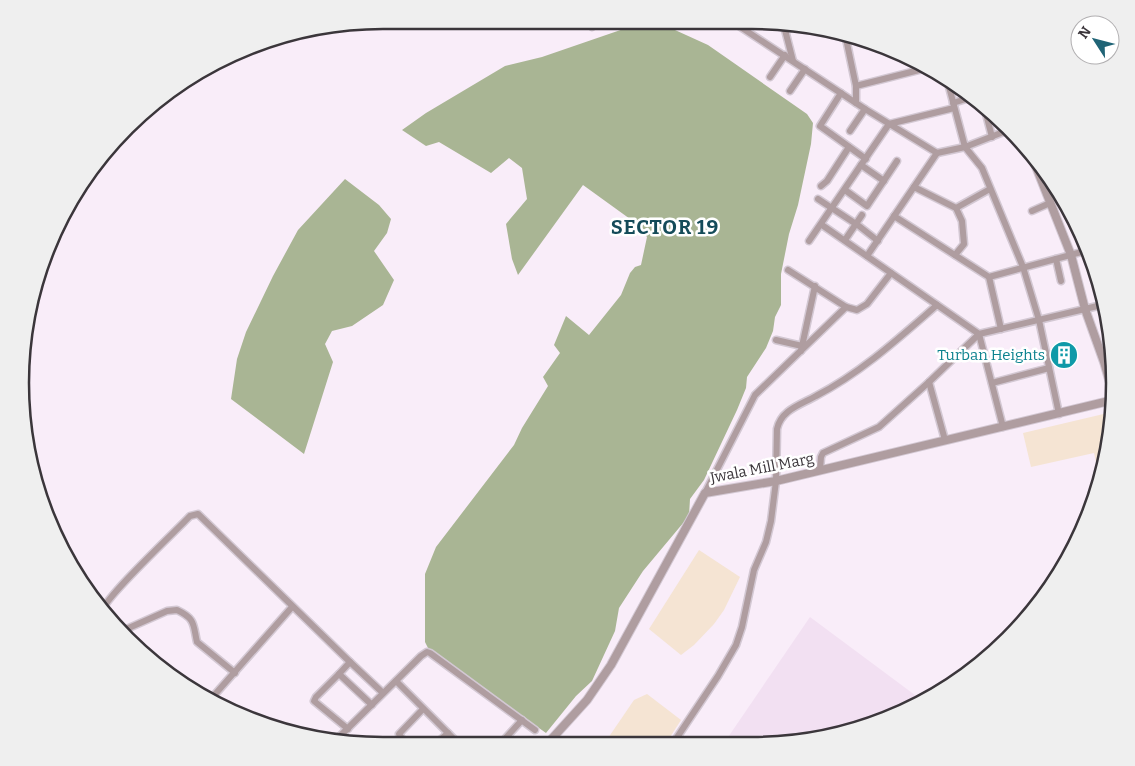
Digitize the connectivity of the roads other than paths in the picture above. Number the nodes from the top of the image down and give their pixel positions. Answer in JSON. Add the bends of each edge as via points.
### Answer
{"nodes":[{"id":1,"x":744,"y":29,"type":"edge"},
{"id":2,"x":786,"y":31,"type":"edge"},
{"id":3,"x":849,"y":43,"type":"edge"},
{"id":4,"x":785,"y":55,"type":"junction"},
{"id":5,"x":792,"y":60,"type":"junction"},
{"id":6,"x":805,"y":69,"type":"junction"},
{"id":7,"x":918,"y":70,"type":"edge"},
{"id":8,"x":770,"y":77,"type":"dead end"},
{"id":9,"x":856,"y":86,"type":"junction"},
{"id":10,"x":949,"y":88,"type":"edge"},
{"id":11,"x":790,"y":91,"type":"dead end"},
{"id":12,"x":841,"y":94,"type":"junction"},
{"id":13,"x":965,"y":100,"type":"edge"},
{"id":14,"x":856,"y":103,"type":"junction"},
{"id":15,"x":954,"y":105,"type":"junction"},
{"id":16,"x":865,"y":109,"type":"junction"},
{"id":17,"x":987,"y":118,"type":"edge"},
{"id":18,"x":888,"y":124,"type":"junction"},
{"id":19,"x":850,"y":131,"type":"dead end"},
{"id":20,"x":1002,"y":133,"type":"edge"},
{"id":21,"x":992,"y":137,"type":"junction"},
{"id":22,"x":849,"y":147,"type":"junction"},
{"id":23,"x":965,"y":147,"type":"junction"},
{"id":24,"x":937,"y":153,"type":"junction"},
{"id":25,"x":866,"y":159,"type":"junction"},
{"id":26,"x":897,"y":161,"type":"dead end"},
{"id":27,"x":861,"y":165,"type":"junction"},
{"id":28,"x":1039,"y":176,"type":"edge"},
{"id":29,"x":884,"y":181,"type":"junction"},
{"id":30,"x":821,"y":186,"type":"dead end"},
{"id":31,"x":914,"y":187,"type":"junction"},
{"id":32,"x":990,"y":189,"type":"junction"},
{"id":33,"x":845,"y":190,"type":"junction"},
{"id":34,"x":818,"y":198,"type":"dead end"},
{"id":35,"x":1050,"y":203,"type":"junction"},
{"id":36,"x":956,"y":208,"type":"junction"},
{"id":37,"x":832,"y":209,"type":"junction"},
{"id":38,"x":1032,"y":211,"type":"dead end"},
{"id":39,"x":862,"y":215,"type":"dead end"},
{"id":40,"x":894,"y":216,"type":"junction"},
{"id":41,"x":822,"y":225,"type":"junction"},
{"id":42,"x":857,"y":225,"type":"junction"},
{"id":43,"x":845,"y":240,"type":"junction"},
{"id":44,"x":810,"y":241,"type":"dead end"},
{"id":45,"x":878,"y":241,"type":"junction"},
{"id":46,"x":1081,"y":252,"type":"edge"},
{"id":47,"x":955,"y":255,"type":"junction"},
{"id":48,"x":1071,"y":255,"type":"junction"},
{"id":49,"x":867,"y":256,"type":"junction"},
{"id":50,"x":1056,"y":259,"type":"junction"},
{"id":51,"x":1023,"y":267,"type":"junction"},
{"id":52,"x":788,"y":270,"type":"dead end"},
{"id":53,"x":891,"y":273,"type":"junction"},
{"id":54,"x":989,"y":277,"type":"junction"},
{"id":55,"x":1061,"y":280,"type":"dead end"},
{"id":56,"x":815,"y":286,"type":"junction"},
{"id":57,"x":936,"y":304,"type":"junction"},
{"id":58,"x":1097,"y":306,"type":"edge"},
{"id":59,"x":846,"y":307,"type":"junction"},
{"id":60,"x":1085,"y":309,"type":"junction"},
{"id":61,"x":1039,"y":320,"type":"junction"},
{"id":62,"x":1002,"y":329,"type":"junction"},
{"id":63,"x":978,"y":334,"type":"junction"},
{"id":64,"x":776,"y":340,"type":"dead end"},
{"id":65,"x":801,"y":349,"type":"junction"},
{"id":66,"x":1104,"y":362,"type":"joint"},
{"id":67,"x":1105,"y":367,"type":"edge"},
{"id":68,"x":1049,"y":368,"type":"junction"},
{"id":69,"x":929,"y":382,"type":"junction"},
{"id":70,"x":992,"y":384,"type":"junction"},
{"id":71,"x":1105,"y":400,"type":"edge"},
{"id":72,"x":1059,"y":414,"type":"junction"},
{"id":73,"x":1003,"y":427,"type":"junction"},
{"id":74,"x":945,"y":440,"type":"junction"},
{"id":75,"x":820,"y":470,"type":"junction"},
{"id":76,"x":776,"y":481,"type":"junction"},
{"id":77,"x":705,"y":493,"type":"junction"},
{"id":78,"x":105,"y":603,"type":"edge"},
{"id":79,"x":292,"y":607,"type":"junction"},
{"id":80,"x":128,"y":628,"type":"edge"},
{"id":81,"x":350,"y":662,"type":"junction"},
{"id":82,"x":235,"y":673,"type":"junction"},
{"id":83,"x":339,"y":674,"type":"junction"},
{"id":84,"x":396,"y":681,"type":"junction"},
{"id":85,"x":384,"y":693,"type":"junction"},
{"id":86,"x":215,"y":695,"type":"edge"},
{"id":87,"x":372,"y":705,"type":"junction"},
{"id":88,"x":423,"y":709,"type":"junction"},
{"id":89,"x":522,"y":720,"type":"junction"},
{"id":90,"x":348,"y":729,"type":"junction"},
{"id":91,"x":535,"y":730,"type":"dead end"},
{"id":92,"x":448,"y":733,"type":"junction"},
{"id":93,"x":344,"y":735,"type":"edge"},
{"id":94,"x":401,"y":737,"type":"edge"},
{"id":95,"x":444,"y":737,"type":"edge"},
{"id":96,"x":452,"y":737,"type":"edge"},
{"id":97,"x":507,"y":737,"type":"edge"},
{"id":98,"x":553,"y":737,"type":"edge"},
{"id":99,"x":677,"y":737,"type":"edge"}],
"edges":[{"from":1,"to":4,"type":"street"},
{"from":2,"to":5,"type":"street"},
{"from":3,"to":9,"type":"street"},
{"from":4,"to":5,"type":"street"},
{"from":4,"to":8,"type":"street"},
{"from":5,"to":6,"type":"street"},
{"from":6,"to":11,"type":"street"},
{"from":6,"to":12,"type":"street"},
{"from":7,"to":9,"type":"street"},
{"from":9,"to":14,"type":"street"},
{"from":10,"to":15,"type":"street"},
{"from":12,"to":14,"type":"street"},
{"from":12,"to":22,"type":"street","via":[[820,126]]},
{"from":13,"to":15,"type":"street"},
{"from":14,"to":16,"type":"street"},
{"from":15,"to":18,"type":"street"},
{"from":15,"to":23,"type":"street"},
{"from":16,"to":18,"type":"street"},
{"from":16,"to":19,"type":"street"},
{"from":17,"to":21,"type":"street"},
{"from":18,"to":24,"type":"street"},
{"from":18,"to":25,"type":"street"},
{"from":20,"to":21,"type":"street"},
{"from":21,"to":23,"type":"street"},
{"from":22,"to":25,"type":"street"},
{"from":22,"to":30,"type":"street"},
{"from":23,"to":24,"type":"street"},
{"from":23,"to":32,"type":"street","via":[[982,168]]},
{"from":24,"to":31,"type":"street"},
{"from":25,"to":27,"type":"street"},
{"from":26,"to":29,"type":"street"},
{"from":27,"to":29,"type":"street"},
{"from":27,"to":33,"type":"street"},
{"from":28,"to":35,"type":"street"},
{"from":29,"to":33,"type":"street","via":[[867,206]]},
{"from":31,"to":36,"type":"street"},
{"from":31,"to":40,"type":"street"},
{"from":32,"to":36,"type":"street"},
{"from":32,"to":51,"type":"street"},
{"from":33,"to":37,"type":"street"},
{"from":34,"to":37,"type":"street"},
{"from":35,"to":38,"type":"street"},
{"from":35,"to":48,"type":"street"},
{"from":36,"to":47,"type":"street","via":[[964,238],[962,248]]},
{"from":37,"to":41,"type":"street"},
{"from":37,"to":42,"type":"street"},
{"from":39,"to":42,"type":"street"},
{"from":40,"to":45,"type":"street"},
{"from":40,"to":47,"type":"street"},
{"from":41,"to":43,"type":"street"},
{"from":41,"to":44,"type":"street"},
{"from":42,"to":43,"type":"street"},
{"from":42,"to":45,"type":"street"},
{"from":43,"to":49,"type":"street"},
{"from":45,"to":49,"type":"street"},
{"from":46,"to":48,"type":"street"},
{"from":47,"to":54,"type":"street"},
{"from":48,"to":50,"type":"street"},
{"from":48,"to":60,"type":"street"},
{"from":49,"to":53,"type":"street"},
{"from":50,"to":51,"type":"street"},
{"from":50,"to":55,"type":"street"},
{"from":51,"to":54,"type":"street"},
{"from":51,"to":61,"type":"street"},
{"from":52,"to":56,"type":"street"},
{"from":53,"to":57,"type":"street"},
{"from":53,"to":59,"type":"street","via":[[862,308]]},
{"from":54,"to":62,"type":"street"},
{"from":56,"to":59,"type":"street"},
{"from":56,"to":65,"type":"street"},
{"from":57,"to":63,"type":"street"},
{"from":57,"to":76,"type":"street","via":[[877,357],[832,388],[782,416],[776,429]]},
{"from":58,"to":60,"type":"street"},
{"from":59,"to":65,"type":"street"},
{"from":60,"to":61,"type":"street"},
{"from":60,"to":66,"type":"street"},
{"from":61,"to":62,"type":"street"},
{"from":61,"to":68,"type":"street"},
{"from":62,"to":63,"type":"street"},
{"from":63,"to":69,"type":"street"},
{"from":63,"to":70,"type":"street"},
{"from":64,"to":65,"type":"street"},
{"from":65,"to":77,"type":"street","via":[[756,395]]},
{"from":66,"to":67,"type":"street"},
{"from":68,"to":70,"type":"street"},
{"from":68,"to":72,"type":"street"},
{"from":69,"to":74,"type":"street"},
{"from":69,"to":75,"type":"street","via":[[879,426],[823,453]]},
{"from":70,"to":73,"type":"street"},
{"from":71,"to":72,"type":"street","name":"Jwala Mill Marg"},
{"from":72,"to":73,"type":"street","name":"Jwala Mill Marg"},
{"from":73,"to":74,"type":"street","name":"Jwala Mill Marg"},
{"from":74,"to":75,"type":"street","name":"Jwala Mill Marg"},
{"from":75,"to":76,"type":"street","name":"Jwala Mill Marg"},
{"from":76,"to":77,"type":"street","name":"Jwala Mill Marg"},
{"from":76,"to":99,"type":"street","via":[[766,542],[754,570],[736,645]]},
{"from":77,"to":98,"type":"street","name":"Jwala Mill Marg","via":[[611,665],[587,700]]},
{"from":78,"to":79,"type":"street","via":[[194,513],[202,517]]},
{"from":79,"to":81,"type":"street"},
{"from":79,"to":82,"type":"street"},
{"from":80,"to":82,"type":"street","via":[[167,611],[177,610],[192,621],[197,642]]},
{"from":81,"to":83,"type":"street"},
{"from":81,"to":85,"type":"street"},
{"from":82,"to":86,"type":"street"},
{"from":83,"to":87,"type":"street"},
{"from":83,"to":90,"type":"street","via":[[314,701]]},
{"from":84,"to":85,"type":"street"},
{"from":84,"to":88,"type":"street"},
{"from":84,"to":89,"type":"street","via":[[424,654],[430,653]]},
{"from":85,"to":87,"type":"street"},
{"from":87,"to":90,"type":"street"},
{"from":88,"to":92,"type":"street"},
{"from":88,"to":94,"type":"street","via":[[399,734]]},
{"from":89,"to":91,"type":"street"},
{"from":89,"to":97,"type":"street"},
{"from":90,"to":93,"type":"street"},
{"from":92,"to":95,"type":"street"},
{"from":92,"to":96,"type":"street"}]}
